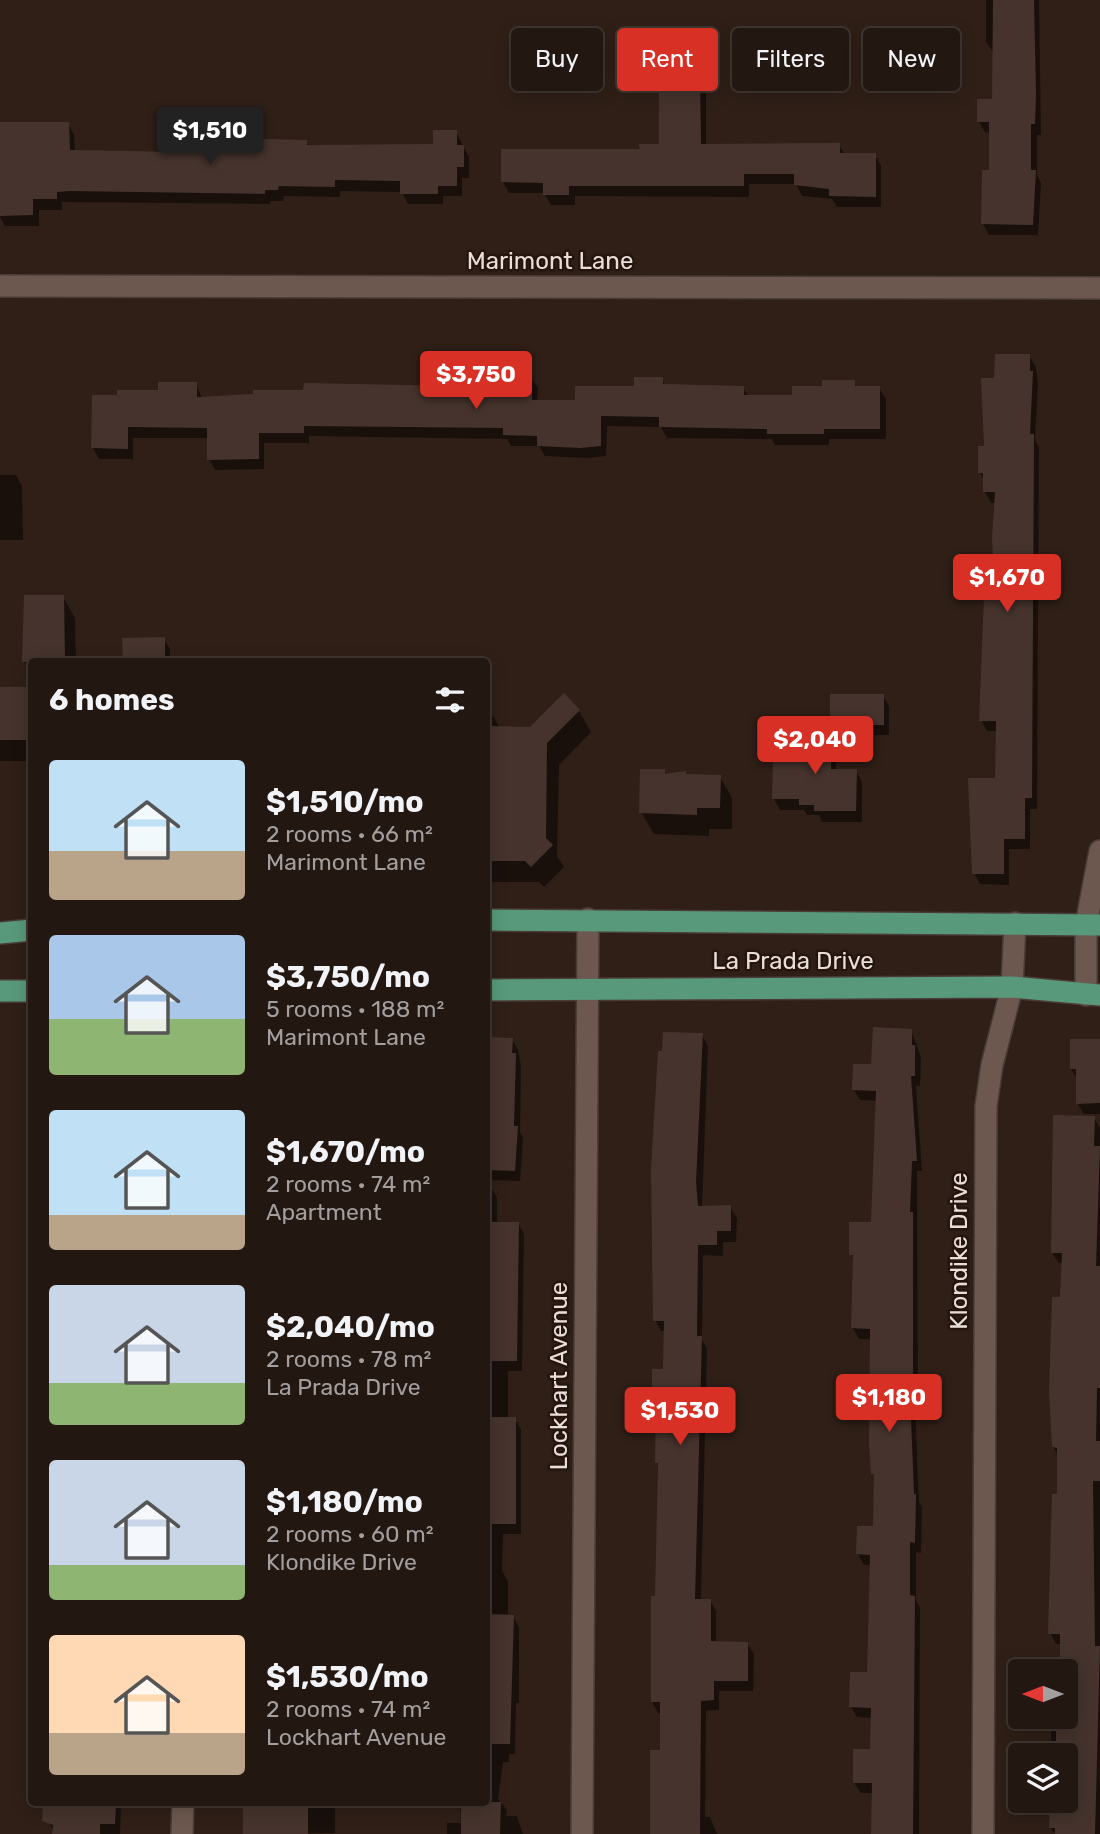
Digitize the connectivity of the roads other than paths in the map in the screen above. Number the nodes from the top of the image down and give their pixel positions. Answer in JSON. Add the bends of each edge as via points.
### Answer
{"nodes":[{"id":1,"x":0,"y":286,"type":"edge"},
{"id":2,"x":1100,"y":288,"type":"edge"},
{"id":3,"x":1100,"y":851,"type":"edge"},
{"id":4,"x":588,"y":919,"type":"junction"},
{"id":5,"x":490,"y":920,"type":"edge"},
{"id":6,"x":1015,"y":923,"type":"junction"},
{"id":7,"x":1093,"y":925,"type":"edge"},
{"id":8,"x":28,"y":930,"type":"edge"},
{"id":9,"x":0,"y":933,"type":"edge"},
{"id":10,"x":1012,"y":987,"type":"junction"},
{"id":11,"x":588,"y":989,"type":"junction"},
{"id":12,"x":490,"y":990,"type":"edge"},
{"id":13,"x":0,"y":991,"type":"edge"},
{"id":14,"x":28,"y":991,"type":"edge"},
{"id":15,"x":1093,"y":995,"type":"edge"},
{"id":16,"x":183,"y":1806,"type":"edge"},
{"id":17,"x":183,"y":1834,"type":"edge"},
{"id":18,"x":582,"y":1834,"type":"edge"},
{"id":19,"x":983,"y":1834,"type":"edge"}],
"edges":[{"from":1,"to":2,"type":"street","name":"Marimont Lane"},
{"from":3,"to":7,"type":"street"},
{"from":4,"to":5,"type":"main road","name":"La Prada Drive"},
{"from":4,"to":6,"type":"main road","name":"La Prada Drive","via":[[736,924]]},
{"from":4,"to":11,"type":"street","name":"Lockhart Avenue"},
{"from":6,"to":7,"type":"main road","name":"La Prada Drive"},
{"from":6,"to":10,"type":"street","name":"Klondike Drive"},
{"from":7,"to":15,"type":"street"},
{"from":8,"to":9,"type":"main road"},
{"from":10,"to":11,"type":"main road","name":"La Prada Drive"},
{"from":10,"to":15,"type":"main road","name":"La Prada Drive"},
{"from":10,"to":19,"type":"street","name":"Klondike Drive","via":[[986,1106]]},
{"from":11,"to":12,"type":"main road","name":"La Prada Drive"},
{"from":11,"to":18,"type":"street","name":"Lockhart Avenue"},
{"from":13,"to":14,"type":"main road"},
{"from":16,"to":17,"type":"street"}]}
